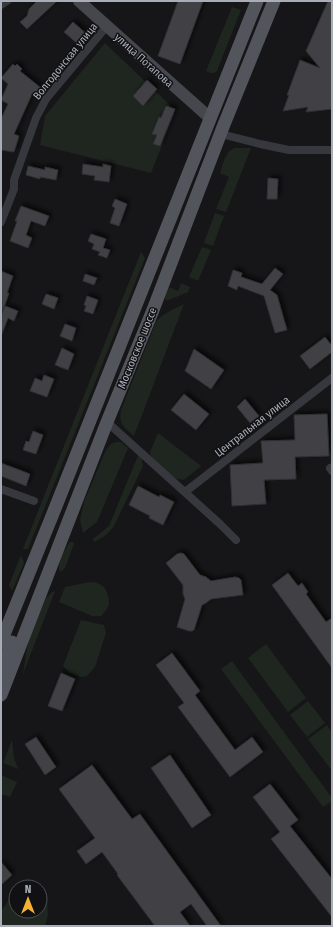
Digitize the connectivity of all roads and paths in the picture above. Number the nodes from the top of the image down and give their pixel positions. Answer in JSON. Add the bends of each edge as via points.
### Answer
{"nodes":[{"id":1,"x":7,"y":1,"type":"edge"},
{"id":2,"x":79,"y":1,"type":"edge"},
{"id":3,"x":257,"y":1,"type":"edge"},
{"id":4,"x":266,"y":1,"type":"edge"},
{"id":5,"x":274,"y":1,"type":"edge"},
{"id":6,"x":1,"y":6,"type":"edge"},
{"id":7,"x":107,"y":26,"type":"junction"},
{"id":8,"x":216,"y":125,"type":"junction"},
{"id":9,"x":332,"y":150,"type":"edge"},
{"id":10,"x":1,"y":222,"type":"edge"},
{"id":11,"x":332,"y":378,"type":"edge"},
{"id":12,"x":107,"y":422,"type":"junction"},
{"id":13,"x":1,"y":489,"type":"edge"},
{"id":14,"x":185,"y":492,"type":"junction"},
{"id":15,"x":34,"y":500,"type":"dead end"},
{"id":16,"x":236,"y":540,"type":"dead end"},
{"id":17,"x":1,"y":642,"type":"edge"},
{"id":18,"x":1,"y":670,"type":"edge"},
{"id":19,"x":1,"y":695,"type":"edge"}],
"edges":[{"from":1,"to":6,"type":"street"},
{"from":2,"to":7,"type":"street","name":"улица Потапова"},
{"from":3,"to":8,"type":"main road","name":"Московское шоссе"},
{"from":4,"to":8,"type":"main road","name":"Московское шоссе"},
{"from":5,"to":8,"type":"main road","name":"Московское шоссе"},
{"from":7,"to":8,"type":"street","name":"улица Потапова"},
{"from":7,"to":10,"type":"street","name":"Волгодонская улица","via":[[46,99],[18,166],[14,189]]},
{"from":8,"to":9,"type":"street","via":[[260,144],[290,150]]},
{"from":8,"to":12,"type":"main road","name":"Московское шоссе","via":[[153,310]]},
{"from":8,"to":17,"type":"main road","name":"Московское шоссе"},
{"from":8,"to":18,"type":"main road","name":"Московское шоссе"},
{"from":11,"to":14,"type":"street","name":"Центральная улица"},
{"from":12,"to":14,"type":"street"},
{"from":12,"to":19,"type":"main road","name":"Московское шоссе"},
{"from":13,"to":15,"type":"street"},
{"from":14,"to":16,"type":"street"}]}
